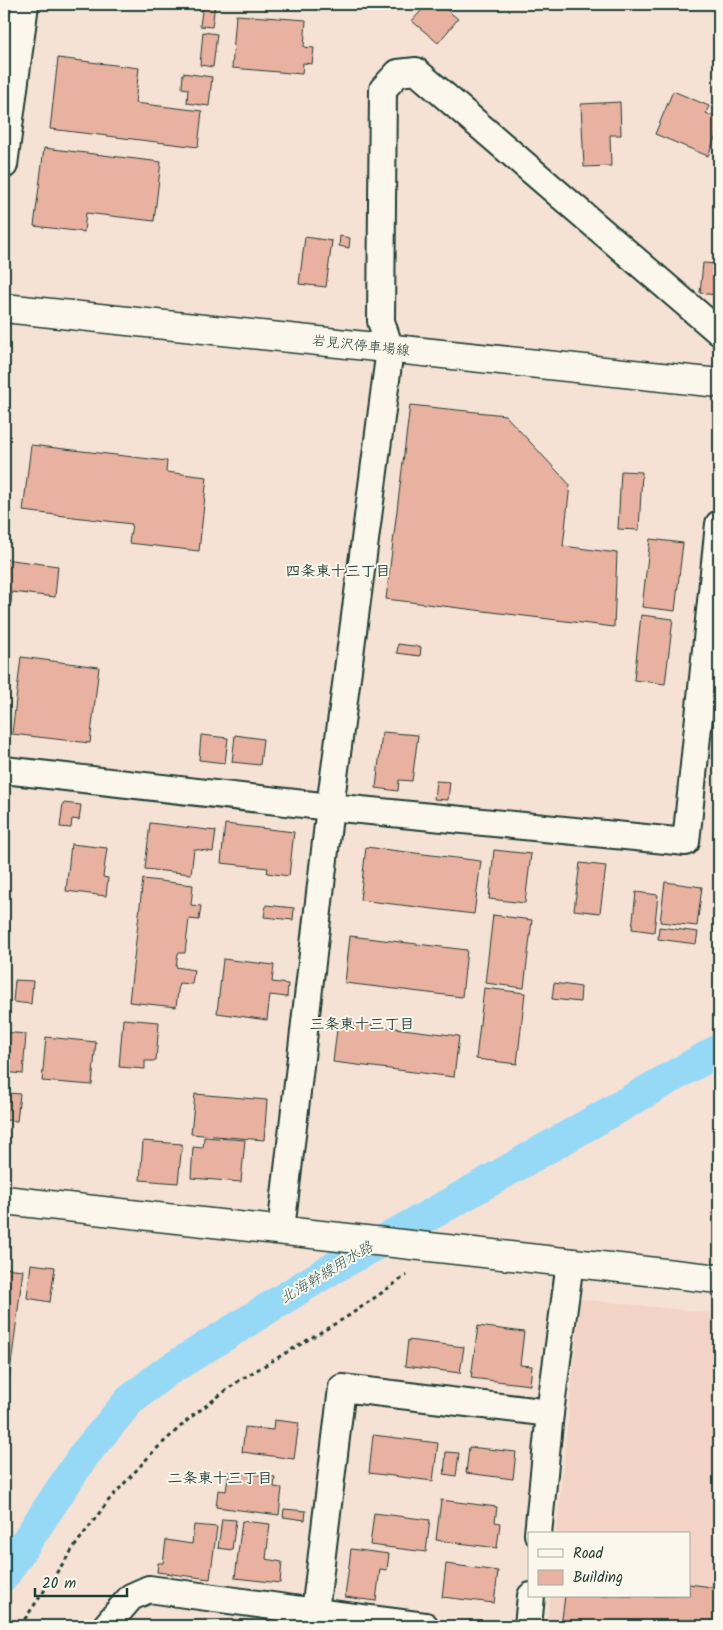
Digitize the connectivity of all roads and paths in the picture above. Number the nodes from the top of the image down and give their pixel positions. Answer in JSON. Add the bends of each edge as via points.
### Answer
{"nodes":[{"id":1,"x":25,"y":4,"type":"edge"},
{"id":2,"x":4,"y":166,"type":"edge"},
{"id":3,"x":4,"y":308,"type":"edge"},
{"id":4,"x":719,"y":332,"type":"edge"},
{"id":5,"x":390,"y":349,"type":"junction"},
{"id":6,"x":719,"y":383,"type":"edge"},
{"id":7,"x":719,"y":524,"type":"edge"},
{"id":8,"x":4,"y":770,"type":"edge"},
{"id":9,"x":330,"y":807,"type":"junction"},
{"id":10,"x":4,"y":1200,"type":"edge"},
{"id":11,"x":280,"y":1230,"type":"junction"},
{"id":12,"x":433,"y":1247,"type":"junction"},
{"id":13,"x":570,"y":1262,"type":"junction"},
{"id":14,"x":719,"y":1279,"type":"edge"},
{"id":15,"x":550,"y":1413,"type":"junction"},
{"id":16,"x":538,"y":1532,"type":"edge"},
{"id":17,"x":531,"y":1598,"type":"edge"},
{"id":18,"x":315,"y":1612,"type":"junction"},
{"id":19,"x":20,"y":1626,"type":"edge"},
{"id":20,"x":106,"y":1626,"type":"edge"},
{"id":21,"x":425,"y":1626,"type":"edge"},
{"id":22,"x":528,"y":1626,"type":"edge"}],
"edges":[{"from":1,"to":2,"type":"street"},
{"from":3,"to":5,"type":"main road","name":"岩見沢停車場線"},
{"from":4,"to":5,"type":"street","via":[[416,71],[398,73],[383,90],[381,321]]},
{"from":5,"to":6,"type":"main road","name":"岩見沢停車場線"},
{"from":5,"to":9,"type":"street"},
{"from":7,"to":9,"type":"street","via":[[686,842]]},
{"from":8,"to":9,"type":"street"},
{"from":9,"to":11,"type":"street"},
{"from":10,"to":11,"type":"main road"},
{"from":11,"to":12,"type":"main road"},
{"from":12,"to":13,"type":"main road"},
{"from":12,"to":19,"type":"path","via":[[350,1315],[240,1380],[191,1417],[154,1451],[110,1500]]},
{"from":13,"to":14,"type":"main road"},
{"from":13,"to":15,"type":"street"},
{"from":15,"to":16,"type":"street"},
{"from":15,"to":18,"type":"street","via":[[342,1388]]},
{"from":17,"to":22,"type":"street"},
{"from":18,"to":20,"type":"street","via":[[149,1589],[131,1597]]},
{"from":18,"to":21,"type":"street"}]}
